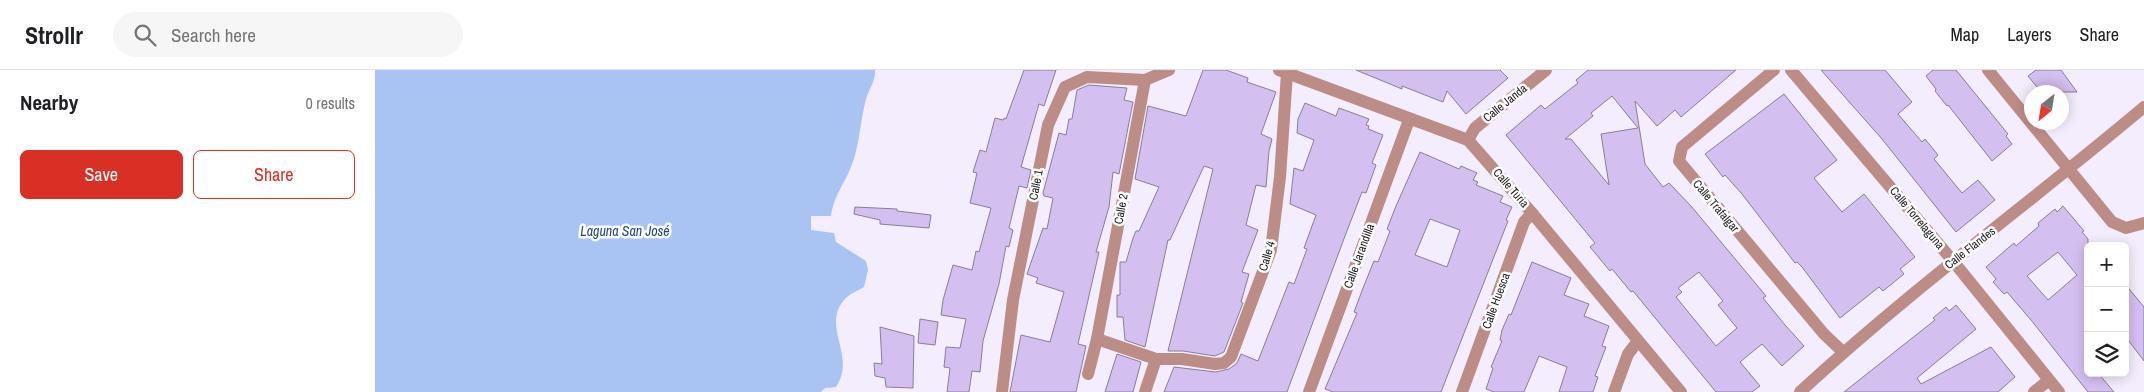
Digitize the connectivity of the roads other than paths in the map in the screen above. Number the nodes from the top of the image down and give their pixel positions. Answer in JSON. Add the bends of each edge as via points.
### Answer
{"nodes":[{"id":1,"x":1169,"y":70,"type":"edge"},
{"id":2,"x":1546,"y":70,"type":"edge"},
{"id":3,"x":1774,"y":70,"type":"edge"},
{"id":4,"x":1791,"y":70,"type":"edge"},
{"id":5,"x":1989,"y":70,"type":"edge"},
{"id":6,"x":1283,"y":72,"type":"edge"},
{"id":7,"x":1145,"y":80,"type":"junction"},
{"id":8,"x":2144,"y":107,"type":"edge"},
{"id":9,"x":1409,"y":120,"type":"junction"},
{"id":10,"x":1468,"y":140,"type":"junction"},
{"id":11,"x":2069,"y":170,"type":"junction"},
{"id":12,"x":1532,"y":213,"type":"junction"},
{"id":13,"x":2144,"y":223,"type":"edge"},
{"id":14,"x":1953,"y":261,"type":"junction"},
{"id":15,"x":1097,"y":339,"type":"junction"},
{"id":16,"x":1638,"y":342,"type":"junction"},
{"id":17,"x":1843,"y":352,"type":"junction"},
{"id":18,"x":1156,"y":359,"type":"junction"},
{"id":19,"x":1088,"y":374,"type":"dead end"},
{"id":20,"x":2049,"y":380,"type":"junction"},
{"id":21,"x":1002,"y":392,"type":"edge"},
{"id":22,"x":1145,"y":392,"type":"edge"},
{"id":23,"x":1309,"y":392,"type":"edge"},
{"id":24,"x":1462,"y":392,"type":"edge"},
{"id":25,"x":1613,"y":392,"type":"edge"},
{"id":26,"x":1681,"y":392,"type":"edge"},
{"id":27,"x":1800,"y":392,"type":"edge"},
{"id":28,"x":2034,"y":392,"type":"edge"},
{"id":29,"x":2059,"y":392,"type":"edge"}],
"edges":[{"from":1,"to":7,"type":"street","name":"Calle 1"},
{"from":2,"to":10,"type":"street","name":"Calle Janda","via":[[1475,128]]},
{"from":3,"to":17,"type":"street","name":"Calle Trafalgar","via":[[1682,147],[1679,161],[1824,334]]},
{"from":4,"to":14,"type":"street","name":"Calle Torrelaguna"},
{"from":5,"to":11,"type":"street"},
{"from":6,"to":9,"type":"street"},
{"from":6,"to":18,"type":"street","name":"Calle 4","via":[[1279,176],[1271,250],[1231,357],[1224,363],[1215,364]]},
{"from":7,"to":15,"type":"street","name":"Calle 2"},
{"from":7,"to":21,"type":"street","name":"Calle 1","via":[[1087,78],[1065,87],[1048,125],[1013,300]]},
{"from":8,"to":11,"type":"street","name":"Calle Flandes"},
{"from":9,"to":10,"type":"street"},
{"from":9,"to":23,"type":"street","name":"Calle Jarandilla"},
{"from":10,"to":12,"type":"street","name":"Calle Turia"},
{"from":11,"to":13,"type":"street","via":[[2112,222],[2126,228]]},
{"from":11,"to":14,"type":"street","name":"Calle Flandes"},
{"from":12,"to":16,"type":"street","name":"Calle Turia"},
{"from":12,"to":24,"type":"street","name":"Calle Huesca","via":[[1523,222]]},
{"from":14,"to":17,"type":"street","name":"Calle Flandes"},
{"from":14,"to":20,"type":"street","name":"Calle Torrelaguna"},
{"from":15,"to":18,"type":"street"},
{"from":15,"to":19,"type":"street","name":"Calle 2"},
{"from":16,"to":25,"type":"street","via":[[1628,354]]},
{"from":16,"to":26,"type":"street","name":"Calle Turia"},
{"from":17,"to":27,"type":"street","name":"Calle Flandes"},
{"from":18,"to":22,"type":"street"},
{"from":20,"to":28,"type":"street"},
{"from":20,"to":29,"type":"street","name":"Calle Torrelaguna"}]}
